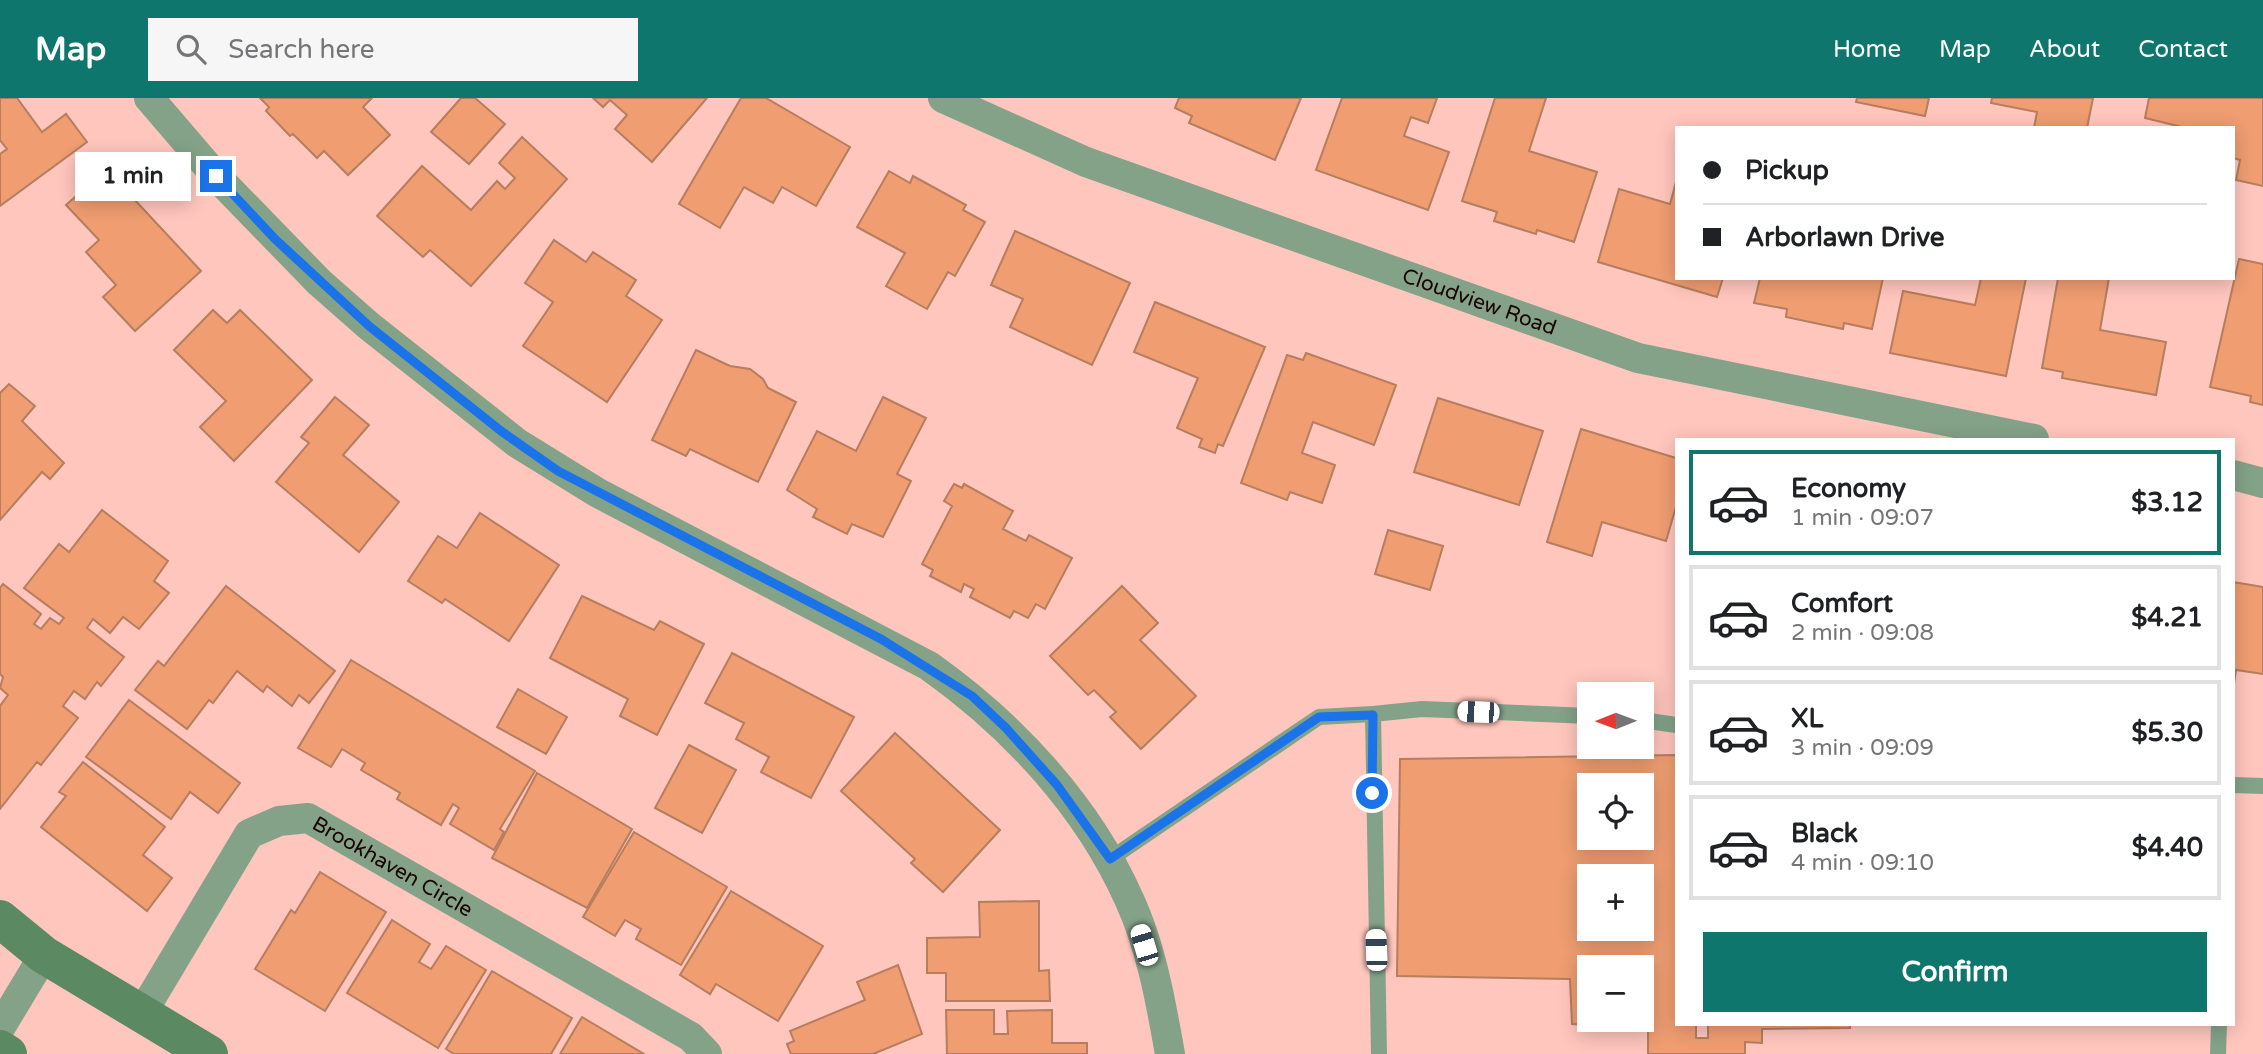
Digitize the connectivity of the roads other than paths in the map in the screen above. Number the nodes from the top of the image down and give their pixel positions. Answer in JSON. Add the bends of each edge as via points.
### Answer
{"nodes":[{"id":1,"x":149,"y":98,"type":"edge"},
{"id":2,"x":943,"y":98,"type":"edge"},
{"id":3,"x":2029,"y":438,"type":"edge"},
{"id":4,"x":2235,"y":475,"type":"edge"},
{"id":5,"x":2263,"y":482,"type":"edge"},
{"id":6,"x":1373,"y":715,"type":"junction"},
{"id":7,"x":1577,"y":715,"type":"edge"},
{"id":8,"x":1654,"y":721,"type":"edge"},
{"id":9,"x":1675,"y":724,"type":"edge"},
{"id":10,"x":2235,"y":785,"type":"edge"},
{"id":11,"x":2263,"y":786,"type":"edge"},
{"id":12,"x":1110,"y":859,"type":"junction"},
{"id":13,"x":0,"y":919,"type":"edge"},
{"id":14,"x":44,"y":955,"type":"junction"},
{"id":15,"x":142,"y":1013,"type":"junction"},
{"id":16,"x":2218,"y":1026,"type":"edge"},
{"id":17,"x":0,"y":1028,"type":"edge"},
{"id":18,"x":0,"y":1049,"type":"edge"},
{"id":19,"x":8,"y":1054,"type":"edge"},
{"id":20,"x":209,"y":1054,"type":"edge"},
{"id":21,"x":707,"y":1054,"type":"edge"},
{"id":22,"x":1170,"y":1054,"type":"edge"},
{"id":23,"x":1379,"y":1054,"type":"edge"},
{"id":24,"x":2218,"y":1054,"type":"edge"}],
"edges":[{"from":1,"to":12,"type":"street","via":[[241,203],[319,282],[470,407],[558,471],[881,639],[972,696],[1057,785]]},
{"from":2,"to":3,"type":"street","name":"Cloudview Road","via":[[1086,162],[1638,358]]},
{"from":4,"to":5,"type":"street"},
{"from":6,"to":7,"type":"lane","via":[[1422,709]]},
{"from":6,"to":12,"type":"lane","via":[[1319,717]]},
{"from":6,"to":23,"type":"lane"},
{"from":8,"to":9,"type":"lane"},
{"from":10,"to":11,"type":"lane"},
{"from":12,"to":22,"type":"street","via":[[1131,902]]},
{"from":13,"to":14,"type":"main road"},
{"from":14,"to":15,"type":"main road"},
{"from":14,"to":17,"type":"street"},
{"from":15,"to":20,"type":"main road"},
{"from":15,"to":21,"type":"street","name":"Brookhaven Circle","via":[[249,834],[279,821],[308,818],[691,1037]]},
{"from":16,"to":24,"type":"lane"},
{"from":18,"to":19,"type":"main road"}]}
